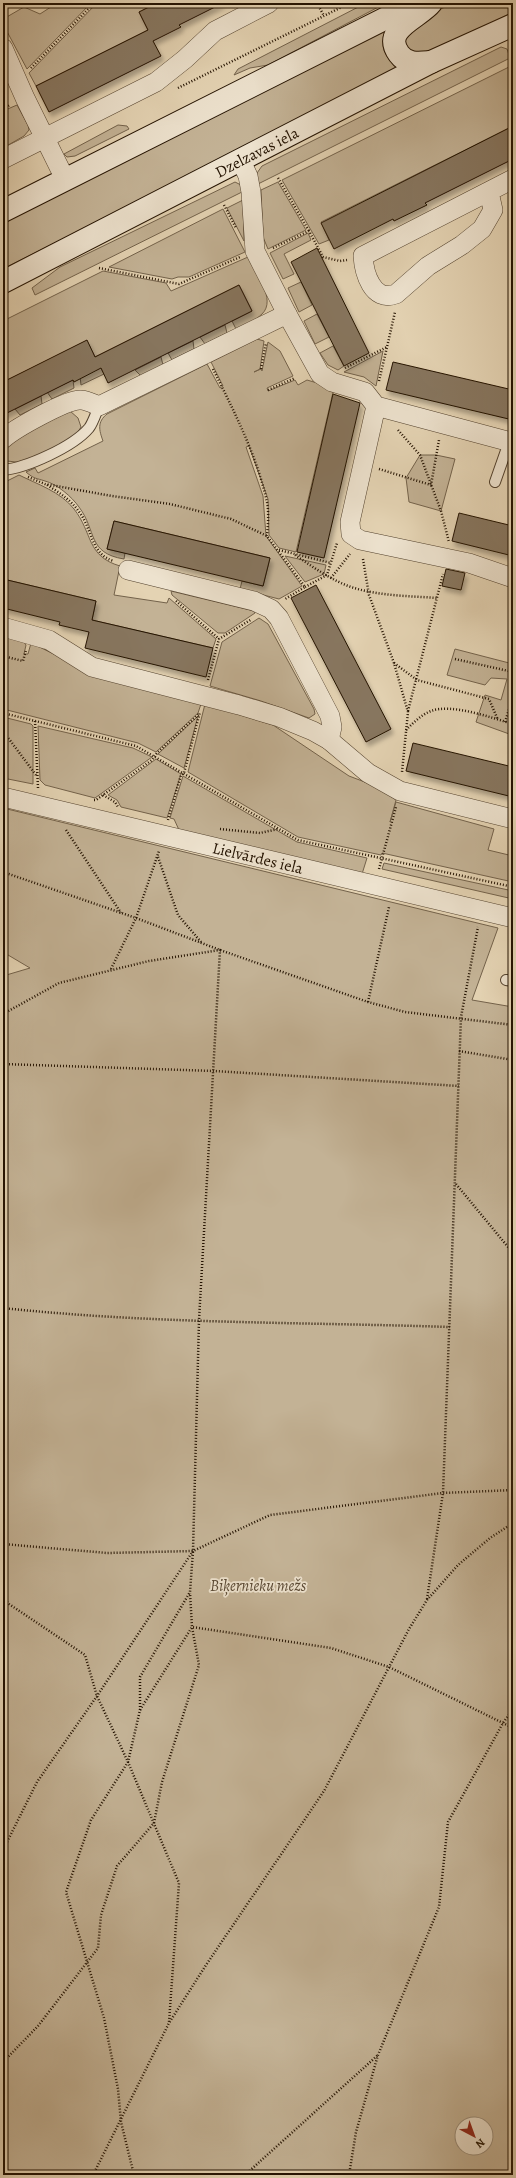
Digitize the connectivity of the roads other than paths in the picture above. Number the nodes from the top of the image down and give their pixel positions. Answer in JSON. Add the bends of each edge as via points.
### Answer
{"nodes":[{"id":1,"x":269,"y":3,"type":"edge"},
{"id":2,"x":416,"y":3,"type":"edge"},
{"id":3,"x":431,"y":3,"type":"edge"},
{"id":4,"x":511,"y":31,"type":"edge"},
{"id":5,"x":3,"y":48,"type":"edge"},
{"id":6,"x":431,"y":62,"type":"junction"},
{"id":7,"x":44,"y":138,"type":"junction"},
{"id":8,"x":3,"y":159,"type":"edge"},
{"id":9,"x":240,"y":159,"type":"junction"},
{"id":10,"x":65,"y":179,"type":"junction"},
{"id":11,"x":513,"y":180,"type":"edge"},
{"id":12,"x":489,"y":192,"type":"junction"},
{"id":13,"x":3,"y":211,"type":"edge"},
{"id":14,"x":3,"y":282,"type":"edge"},
{"id":15,"x":287,"y":314,"type":"junction"},
{"id":16,"x":99,"y":406,"type":"junction"},
{"id":17,"x":376,"y":406,"type":"junction"},
{"id":18,"x":3,"y":439,"type":"edge"},
{"id":19,"x":506,"y":441,"type":"joint"},
{"id":20,"x":3,"y":470,"type":"edge"},
{"id":21,"x":495,"y":482,"type":"dead end"},
{"id":22,"x":123,"y":566,"type":"road end"},
{"id":23,"x":513,"y":578,"type":"edge"},
{"id":24,"x":3,"y":628,"type":"edge"},
{"id":25,"x":329,"y":740,"type":"junction"},
{"id":26,"x":3,"y":797,"type":"edge"},
{"id":27,"x":513,"y":819,"type":"edge"},
{"id":28,"x":513,"y":918,"type":"edge"}],
"edges":[{"from":1,"to":7,"type":"street","via":[[215,31],[156,82]]},
{"from":2,"to":10,"type":"main road"},
{"from":3,"to":6,"type":"main road","via":[[403,24],[394,40],[400,55],[408,62]]},
{"from":4,"to":6,"type":"main road","name":"Dzelzavas iela"},
{"from":5,"to":7,"type":"street"},
{"from":6,"to":9,"type":"main road","name":"Dzelzavas iela"},
{"from":7,"to":8,"type":"street"},
{"from":7,"to":10,"type":"street"},
{"from":9,"to":14,"type":"main road","name":"Dzelzavas iela"},
{"from":9,"to":15,"type":"street","via":[[248,176],[255,251]]},
{"from":10,"to":13,"type":"main road"},
{"from":11,"to":12,"type":"street"},
{"from":12,"to":12,"type":"street","via":[[493,210],[482,228],[467,242],[428,266],[399,292],[389,296],[375,289],[365,274],[363,256]]},
{"from":15,"to":16,"type":"street"},
{"from":15,"to":17,"type":"street","via":[[320,374],[332,382],[365,392]]},
{"from":16,"to":18,"type":"street","via":[[81,400],[68,403]]},
{"from":16,"to":20,"type":"lane","via":[[90,428],[78,439],[17,469]]},
{"from":17,"to":19,"type":"street"},
{"from":17,"to":23,"type":"street","via":[[350,522],[351,534],[360,540],[469,563]]},
{"from":19,"to":21,"type":"lane","via":[[508,445]]},
{"from":22,"to":25,"type":"street","via":[[254,601],[271,608],[279,618],[330,716],[332,727]]},
{"from":24,"to":25,"type":"street","via":[[49,640],[92,667],[202,705],[278,717],[314,731]]},
{"from":25,"to":27,"type":"street","via":[[368,773],[400,791]]},
{"from":26,"to":28,"type":"street","name":"Lielvārdes iela"}]}
